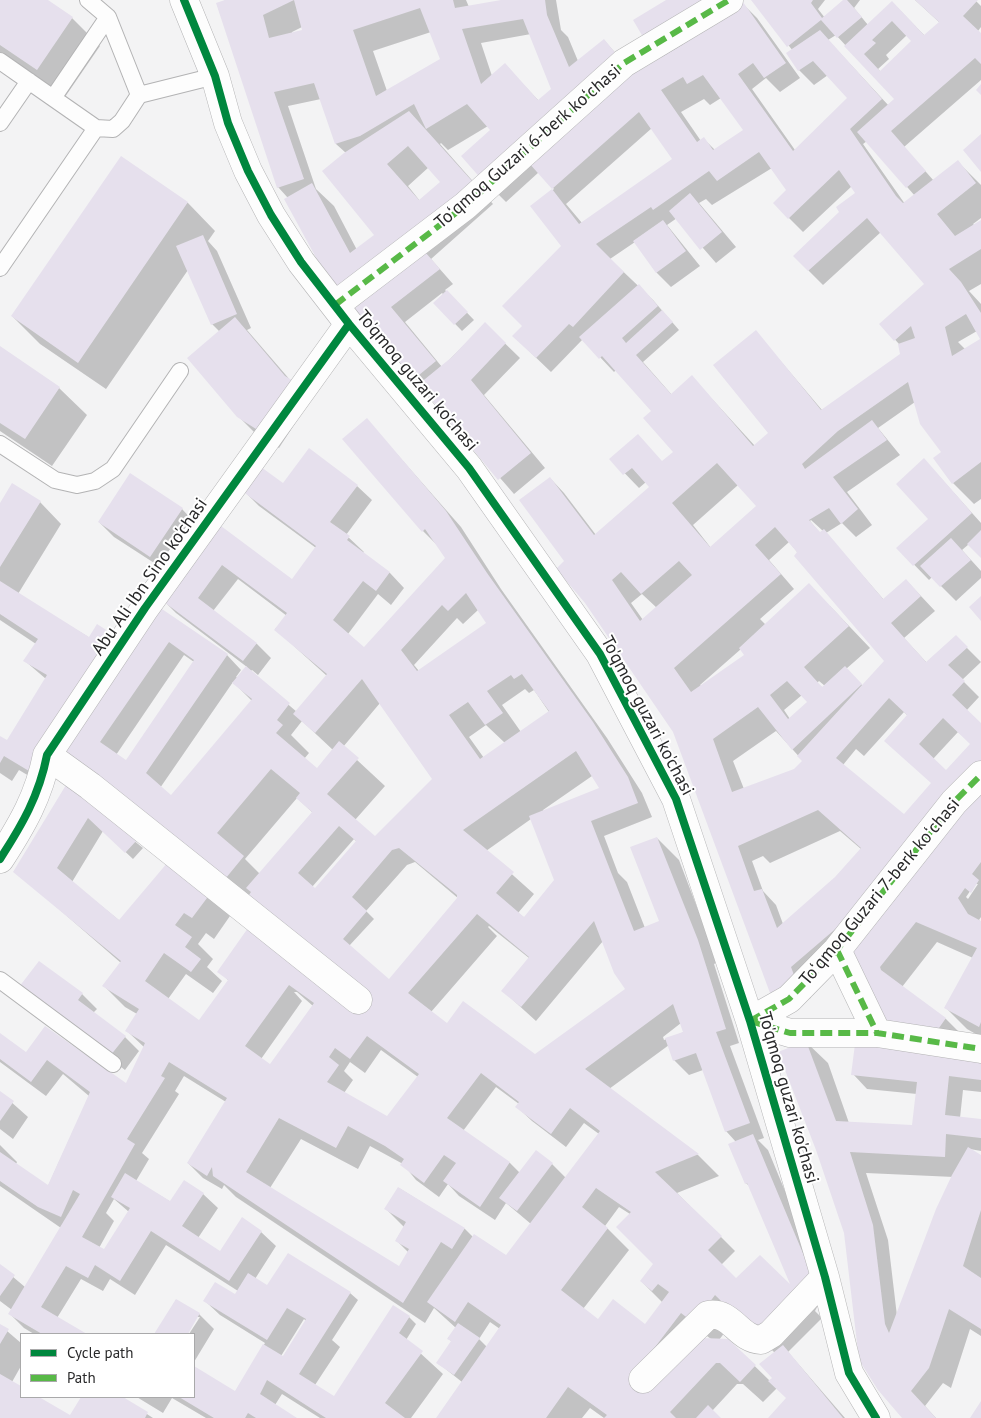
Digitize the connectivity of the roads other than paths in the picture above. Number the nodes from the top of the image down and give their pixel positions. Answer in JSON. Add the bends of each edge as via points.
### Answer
{"nodes":[{"id":1,"x":88,"y":0,"type":"edge"},
{"id":2,"x":184,"y":0,"type":"edge"},
{"id":3,"x":729,"y":0,"type":"edge"},
{"id":4,"x":108,"y":17,"type":"junction"},
{"id":5,"x":0,"y":62,"type":"edge"},
{"id":6,"x":215,"y":76,"type":"junction"},
{"id":7,"x":29,"y":81,"type":"junction"},
{"id":8,"x":139,"y":94,"type":"junction"},
{"id":9,"x":53,"y":98,"type":"junction"},
{"id":10,"x":0,"y":123,"type":"edge"},
{"id":11,"x":96,"y":128,"type":"junction"},
{"id":12,"x":0,"y":268,"type":"edge"},
{"id":13,"x":342,"y":315,"type":"junction"},
{"id":14,"x":180,"y":371,"type":"dead end"},
{"id":15,"x":0,"y":444,"type":"edge"},
{"id":16,"x":47,"y":754,"type":"junction"},
{"id":17,"x":981,"y":775,"type":"edge"},
{"id":18,"x":0,"y":859,"type":"edge"},
{"id":19,"x":837,"y":950,"type":"junction"},
{"id":20,"x":0,"y":980,"type":"edge"},
{"id":21,"x":358,"y":1000,"type":"dead end"},
{"id":22,"x":750,"y":1021,"type":"junction"},
{"id":23,"x":877,"y":1033,"type":"junction"},
{"id":24,"x":981,"y":1049,"type":"edge"},
{"id":25,"x":113,"y":1064,"type":"dead end"},
{"id":26,"x":825,"y":1277,"type":"junction"},
{"id":27,"x":643,"y":1379,"type":"dead end"},
{"id":28,"x":876,"y":1418,"type":"edge"}],
"edges":[{"from":1,"to":4,"type":"lane"},
{"from":2,"to":6,"type":"street","name":"To'qmoq guzari ko'chasi"},
{"from":3,"to":13,"type":"street","name":"Toʻqmoq Guzari 6-berk koʻchasi","via":[[624,63]]},
{"from":4,"to":8,"type":"lane"},
{"from":4,"to":9,"type":"lane"},
{"from":5,"to":7,"type":"lane"},
{"from":6,"to":8,"type":"lane"},
{"from":6,"to":13,"type":"street","name":"To'qmoq guzari ko'chasi","via":[[228,123],[248,171],[301,262]]},
{"from":7,"to":9,"type":"lane"},
{"from":7,"to":10,"type":"lane"},
{"from":8,"to":11,"type":"lane","via":[[122,122],[113,129]]},
{"from":9,"to":11,"type":"lane"},
{"from":11,"to":12,"type":"lane"},
{"from":13,"to":16,"type":"street","name":"Abu Ali Ibn Sino ko'chasi"},
{"from":13,"to":22,"type":"street","name":"To'qmoq guzari ko'chasi","via":[[469,468],[600,654],[676,799]]},
{"from":14,"to":15,"type":"lane","via":[[113,469],[95,481],[77,485],[55,480]]},
{"from":16,"to":18,"type":"street","name":"Abu Ali Ibn Sino ko'chasi","via":[[25,820]]},
{"from":16,"to":21,"type":"street"},
{"from":17,"to":19,"type":"street","name":"Toʻqmoq Guzari 7-berk koʻchasi","via":[[954,802]]},
{"from":19,"to":22,"type":"street","name":"Toʻqmoq Guzari 7-berk koʻchasi","via":[[789,999]]},
{"from":19,"to":23,"type":"street"},
{"from":20,"to":25,"type":"lane"},
{"from":22,"to":23,"type":"street","via":[[790,1033]]},
{"from":22,"to":26,"type":"street","name":"To'qmoq guzari ko'chasi"},
{"from":23,"to":24,"type":"street"},
{"from":26,"to":27,"type":"street","via":[[771,1334],[761,1340],[746,1336],[726,1318],[708,1315]]},
{"from":26,"to":28,"type":"street","name":"To'qmoq guzari ko'chasi","via":[[849,1373]]}]}
